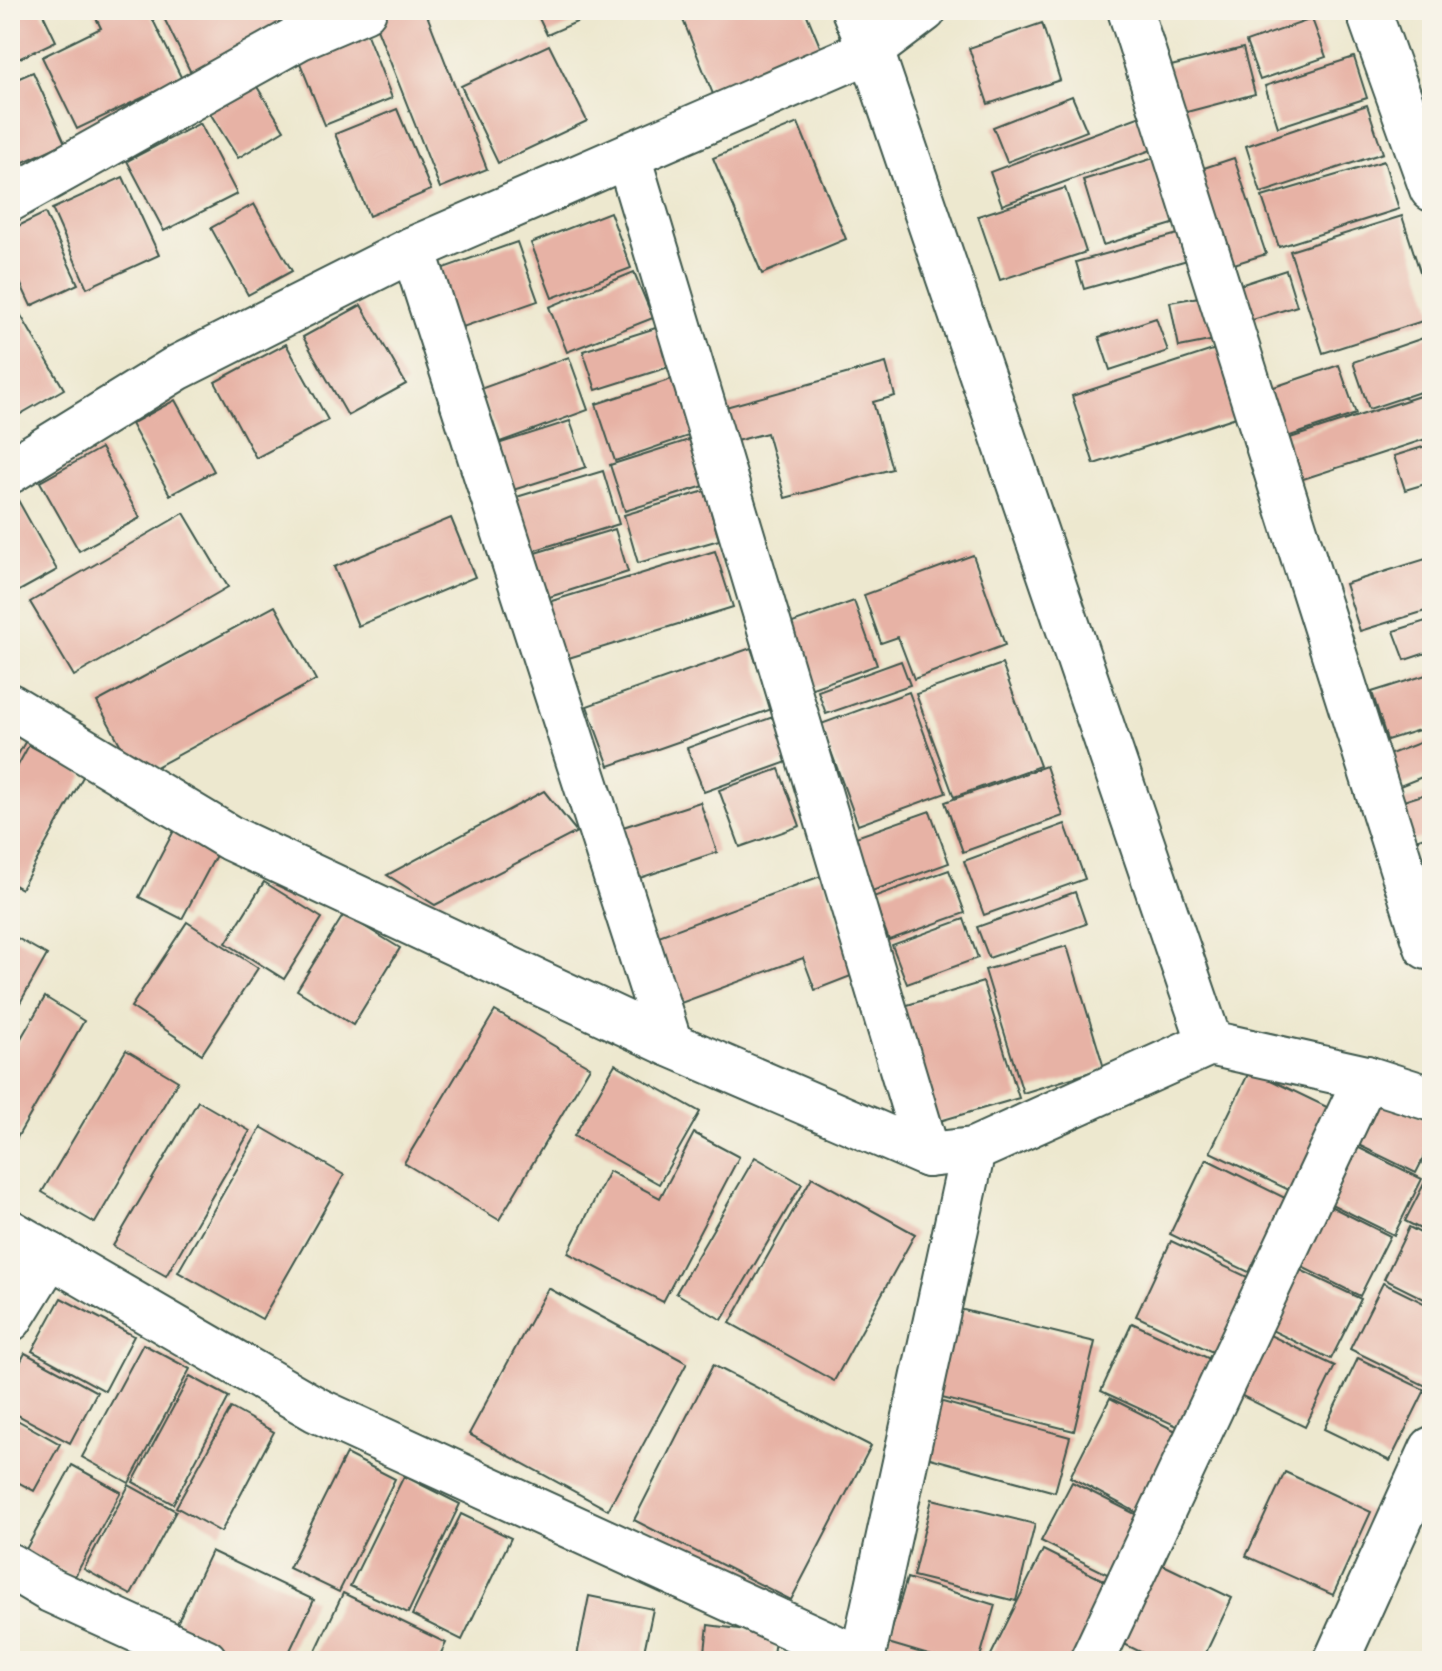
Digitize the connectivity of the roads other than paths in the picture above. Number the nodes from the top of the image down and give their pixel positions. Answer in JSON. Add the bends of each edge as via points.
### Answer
{"nodes":[{"id":1,"x":364,"y":10,"type":"edge"},
{"id":2,"x":854,"y":10,"type":"edge"},
{"id":3,"x":924,"y":10,"type":"edge"},
{"id":4,"x":1130,"y":10,"type":"edge"},
{"id":5,"x":1368,"y":10,"type":"edge"},
{"id":6,"x":871,"y":50,"type":"junction"},
{"id":7,"x":628,"y":156,"type":"junction"},
{"id":8,"x":1432,"y":189,"type":"edge"},
{"id":9,"x":10,"y":199,"type":"edge"},
{"id":10,"x":413,"y":249,"type":"junction"},
{"id":11,"x":10,"y":471,"type":"edge"},
{"id":12,"x":10,"y":706,"type":"edge"},
{"id":13,"x":1427,"y":947,"type":"dead end"},
{"id":14,"x":1210,"y":1043,"type":"junction"},
{"id":15,"x":670,"y":1044,"type":"junction"},
{"id":16,"x":1366,"y":1078,"type":"junction"},
{"id":17,"x":1432,"y":1099,"type":"edge"},
{"id":18,"x":973,"y":1150,"type":"junction"},
{"id":19,"x":928,"y":1155,"type":"junction"},
{"id":20,"x":10,"y":1232,"type":"edge"},
{"id":21,"x":50,"y":1255,"type":"junction"},
{"id":22,"x":10,"y":1319,"type":"edge"},
{"id":23,"x":1432,"y":1449,"type":"edge"},
{"id":24,"x":10,"y":1566,"type":"edge"},
{"id":25,"x":864,"y":1660,"type":"edge"},
{"id":26,"x":205,"y":1661,"type":"edge"},
{"id":27,"x":1092,"y":1661,"type":"edge"},
{"id":28,"x":1336,"y":1661,"type":"edge"}],
"edges":[{"from":1,"to":9,"type":"street","via":[[298,38]]},
{"from":2,"to":6,"type":"street"},
{"from":3,"to":6,"type":"street"},
{"from":4,"to":13,"type":"street"},
{"from":5,"to":8,"type":"street"},
{"from":6,"to":7,"type":"street"},
{"from":6,"to":14,"type":"street"},
{"from":7,"to":10,"type":"street"},
{"from":7,"to":19,"type":"street"},
{"from":10,"to":11,"type":"street","via":[[177,368]]},
{"from":10,"to":15,"type":"street"},
{"from":12,"to":15,"type":"street","via":[[230,838]]},
{"from":14,"to":16,"type":"street"},
{"from":14,"to":18,"type":"street"},
{"from":15,"to":19,"type":"street"},
{"from":16,"to":17,"type":"street"},
{"from":16,"to":27,"type":"street"},
{"from":18,"to":19,"type":"street"},
{"from":18,"to":25,"type":"street"},
{"from":20,"to":21,"type":"street"},
{"from":21,"to":22,"type":"street"},
{"from":21,"to":25,"type":"street","via":[[317,1410]]},
{"from":23,"to":28,"type":"street"},
{"from":24,"to":26,"type":"street","via":[[50,1590]]}]}
